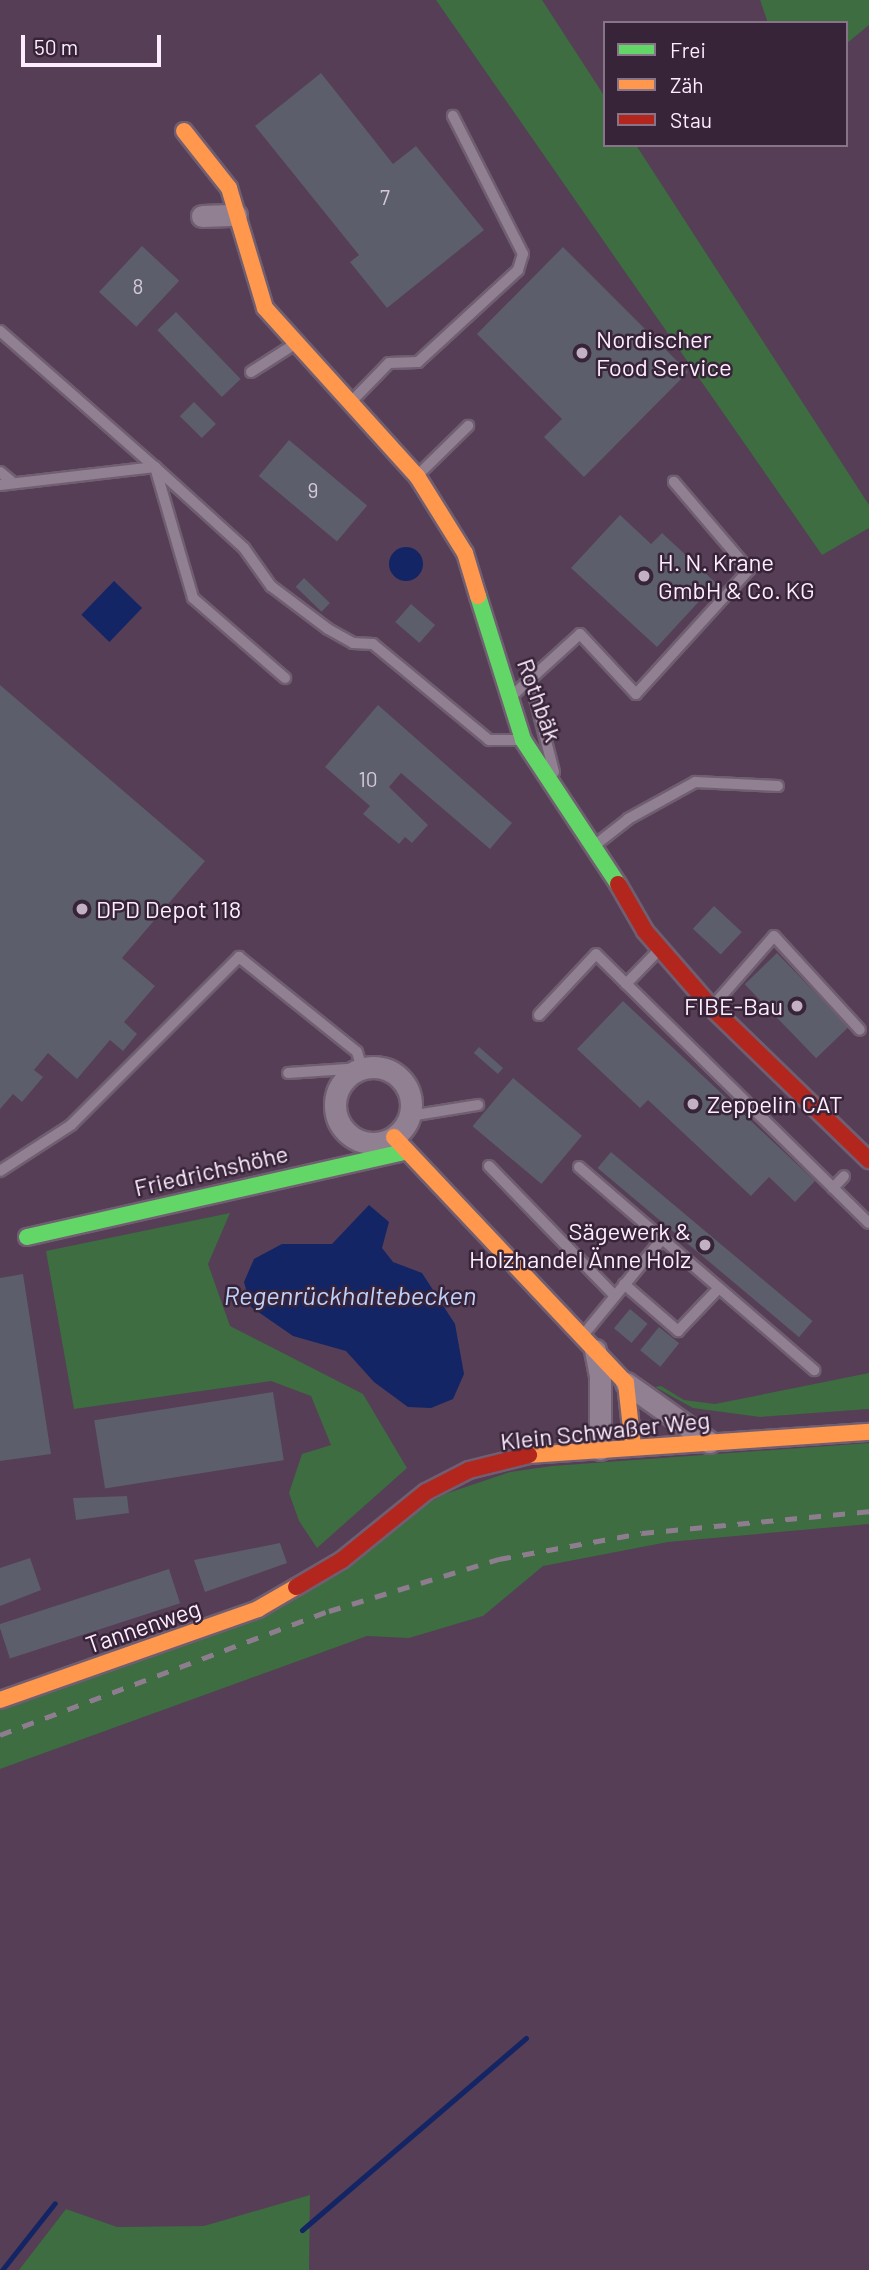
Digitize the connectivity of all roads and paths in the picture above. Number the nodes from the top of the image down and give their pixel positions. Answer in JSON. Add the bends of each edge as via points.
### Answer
{"nodes":[{"id":1,"x":453,"y":116,"type":"dead end"},
{"id":2,"x":184,"y":131,"type":"dead end"},
{"id":3,"x":236,"y":215,"type":"junction"},
{"id":4,"x":202,"y":216,"type":"dead end"},
{"id":5,"x":0,"y":331,"type":"edge"},
{"id":6,"x":295,"y":344,"type":"junction"},
{"id":7,"x":251,"y":372,"type":"dead end"},
{"id":8,"x":350,"y":403,"type":"junction"},
{"id":9,"x":468,"y":426,"type":"dead end"},
{"id":10,"x":155,"y":467,"type":"junction"},
{"id":11,"x":0,"y":472,"type":"edge"},
{"id":12,"x":417,"y":476,"type":"junction"},
{"id":13,"x":674,"y":482,"type":"dead end"},
{"id":14,"x":5,"y":483,"type":"edge"},
{"id":15,"x":285,"y":678,"type":"dead end"},
{"id":16,"x":530,"y":679,"type":"junction"},
{"id":17,"x":510,"y":698,"type":"junction"},
{"id":18,"x":523,"y":740,"type":"junction"},
{"id":19,"x":778,"y":786,"type":"dead end"},
{"id":20,"x":561,"y":799,"type":"junction"},
{"id":21,"x":597,"y":844,"type":"junction"},
{"id":22,"x":658,"y":951,"type":"junction"},
{"id":23,"x":626,"y":984,"type":"junction"},
{"id":24,"x":711,"y":1007,"type":"junction"},
{"id":25,"x":539,"y":1015,"type":"dead end"},
{"id":26,"x":860,"y":1030,"type":"dead end"},
{"id":27,"x":362,"y":1068,"type":"junction"},
{"id":28,"x":288,"y":1073,"type":"dead end"},
{"id":29,"x":478,"y":1105,"type":"dead end"},
{"id":30,"x":410,"y":1116,"type":"junction"},
{"id":31,"x":399,"y":1144,"type":"junction"},
{"id":32,"x":869,"y":1160,"type":"edge"},
{"id":33,"x":489,"y":1166,"type":"dead end"},
{"id":34,"x":579,"y":1167,"type":"dead end"},
{"id":35,"x":0,"y":1171,"type":"edge"},
{"id":36,"x":844,"y":1176,"type":"dead end"},
{"id":37,"x":833,"y":1188,"type":"junction"},
{"id":38,"x":869,"y":1223,"type":"edge"},
{"id":39,"x":27,"y":1237,"type":"dead end"},
{"id":40,"x":662,"y":1239,"type":"junction"},
{"id":41,"x":624,"y":1284,"type":"junction"},
{"id":42,"x":719,"y":1288,"type":"junction"},
{"id":43,"x":615,"y":1296,"type":"junction"},
{"id":44,"x":588,"y":1344,"type":"junction"},
{"id":45,"x":814,"y":1370,"type":"dead end"},
{"id":46,"x":626,"y":1383,"type":"junction"},
{"id":47,"x":869,"y":1432,"type":"edge"},
{"id":48,"x":709,"y":1441,"type":"junction"},
{"id":49,"x":634,"y":1446,"type":"junction"},
{"id":50,"x":600,"y":1448,"type":"junction"},
{"id":51,"x":299,"y":1588,"type":"joint"},
{"id":52,"x":0,"y":1700,"type":"edge"}],
"edges":[{"from":1,"to":8,"type":"lane","via":[[523,254],[519,270],[418,362],[389,363]]},
{"from":2,"to":3,"type":"street","name":"Rothbäk","via":[[229,188]]},
{"from":3,"to":4,"type":"street"},
{"from":3,"to":6,"type":"street","name":"Rothbäk","via":[[265,308]]},
{"from":5,"to":10,"type":"lane"},
{"from":6,"to":7,"type":"lane"},
{"from":6,"to":8,"type":"street","name":"Rothbäk"},
{"from":8,"to":12,"type":"street","name":"Rothbäk"},
{"from":9,"to":12,"type":"lane"},
{"from":10,"to":14,"type":"lane"},
{"from":10,"to":15,"type":"lane","via":[[193,598]]},
{"from":10,"to":18,"type":"lane","via":[[244,548],[271,586],[328,629],[353,643],[373,644],[489,740]]},
{"from":11,"to":14,"type":"lane"},
{"from":12,"to":17,"type":"street","name":"Rothbäk","via":[[465,553]]},
{"from":13,"to":16,"type":"lane","via":[[749,570],[636,694],[580,634]]},
{"from":16,"to":17,"type":"lane"},
{"from":16,"to":20,"type":"lane"},
{"from":17,"to":18,"type":"street","name":"Rothbäk"},
{"from":18,"to":20,"type":"street","name":"Rothbäk"},
{"from":19,"to":21,"type":"lane","via":[[695,782],[628,819]]},
{"from":20,"to":21,"type":"street","name":"Rothbäk"},
{"from":21,"to":22,"type":"street","name":"Rothbäk"},
{"from":22,"to":23,"type":"lane"},
{"from":22,"to":24,"type":"street","name":"Rothbäk"},
{"from":23,"to":25,"type":"lane","via":[[596,954]]},
{"from":23,"to":37,"type":"lane"},
{"from":24,"to":26,"type":"lane","via":[[775,936]]},
{"from":24,"to":32,"type":"street","name":"Rothbäk"},
{"from":27,"to":28,"type":"lane"},
{"from":27,"to":30,"type":"street","via":[[384,1068],[402,1080],[411,1097]]},
{"from":27,"to":31,"type":"street","via":[[344,1080],[334,1100],[338,1121],[352,1138]]},
{"from":27,"to":35,"type":"lane","via":[[357,1052],[239,957],[71,1125]]},
{"from":29,"to":30,"type":"lane"},
{"from":30,"to":31,"type":"street"},
{"from":31,"to":39,"type":"street","name":"Friedrichshöhe"},
{"from":31,"to":44,"type":"street"},
{"from":33,"to":43,"type":"lane"},
{"from":34,"to":40,"type":"lane"},
{"from":36,"to":37,"type":"lane"},
{"from":37,"to":38,"type":"lane"},
{"from":40,"to":41,"type":"lane"},
{"from":40,"to":42,"type":"lane"},
{"from":41,"to":42,"type":"lane","via":[[678,1331]]},
{"from":41,"to":43,"type":"lane"},
{"from":42,"to":45,"type":"lane"},
{"from":43,"to":44,"type":"lane"},
{"from":44,"to":46,"type":"street"},
{"from":44,"to":50,"type":"street","via":[[600,1376]]},
{"from":46,"to":48,"type":"street"},
{"from":46,"to":49,"type":"street"},
{"from":47,"to":48,"type":"street","name":"Klein Schwaßer Weg"},
{"from":48,"to":49,"type":"street","name":"Klein Schwaßer Weg"},
{"from":49,"to":50,"type":"street","name":"Klein Schwaßer Weg"},
{"from":50,"to":51,"type":"street","name":"Klein Schwaßer Weg","via":[[530,1455],[469,1470],[426,1492],[342,1560]]},
{"from":51,"to":52,"type":"street","name":"Tannenweg","via":[[257,1609]]}]}
